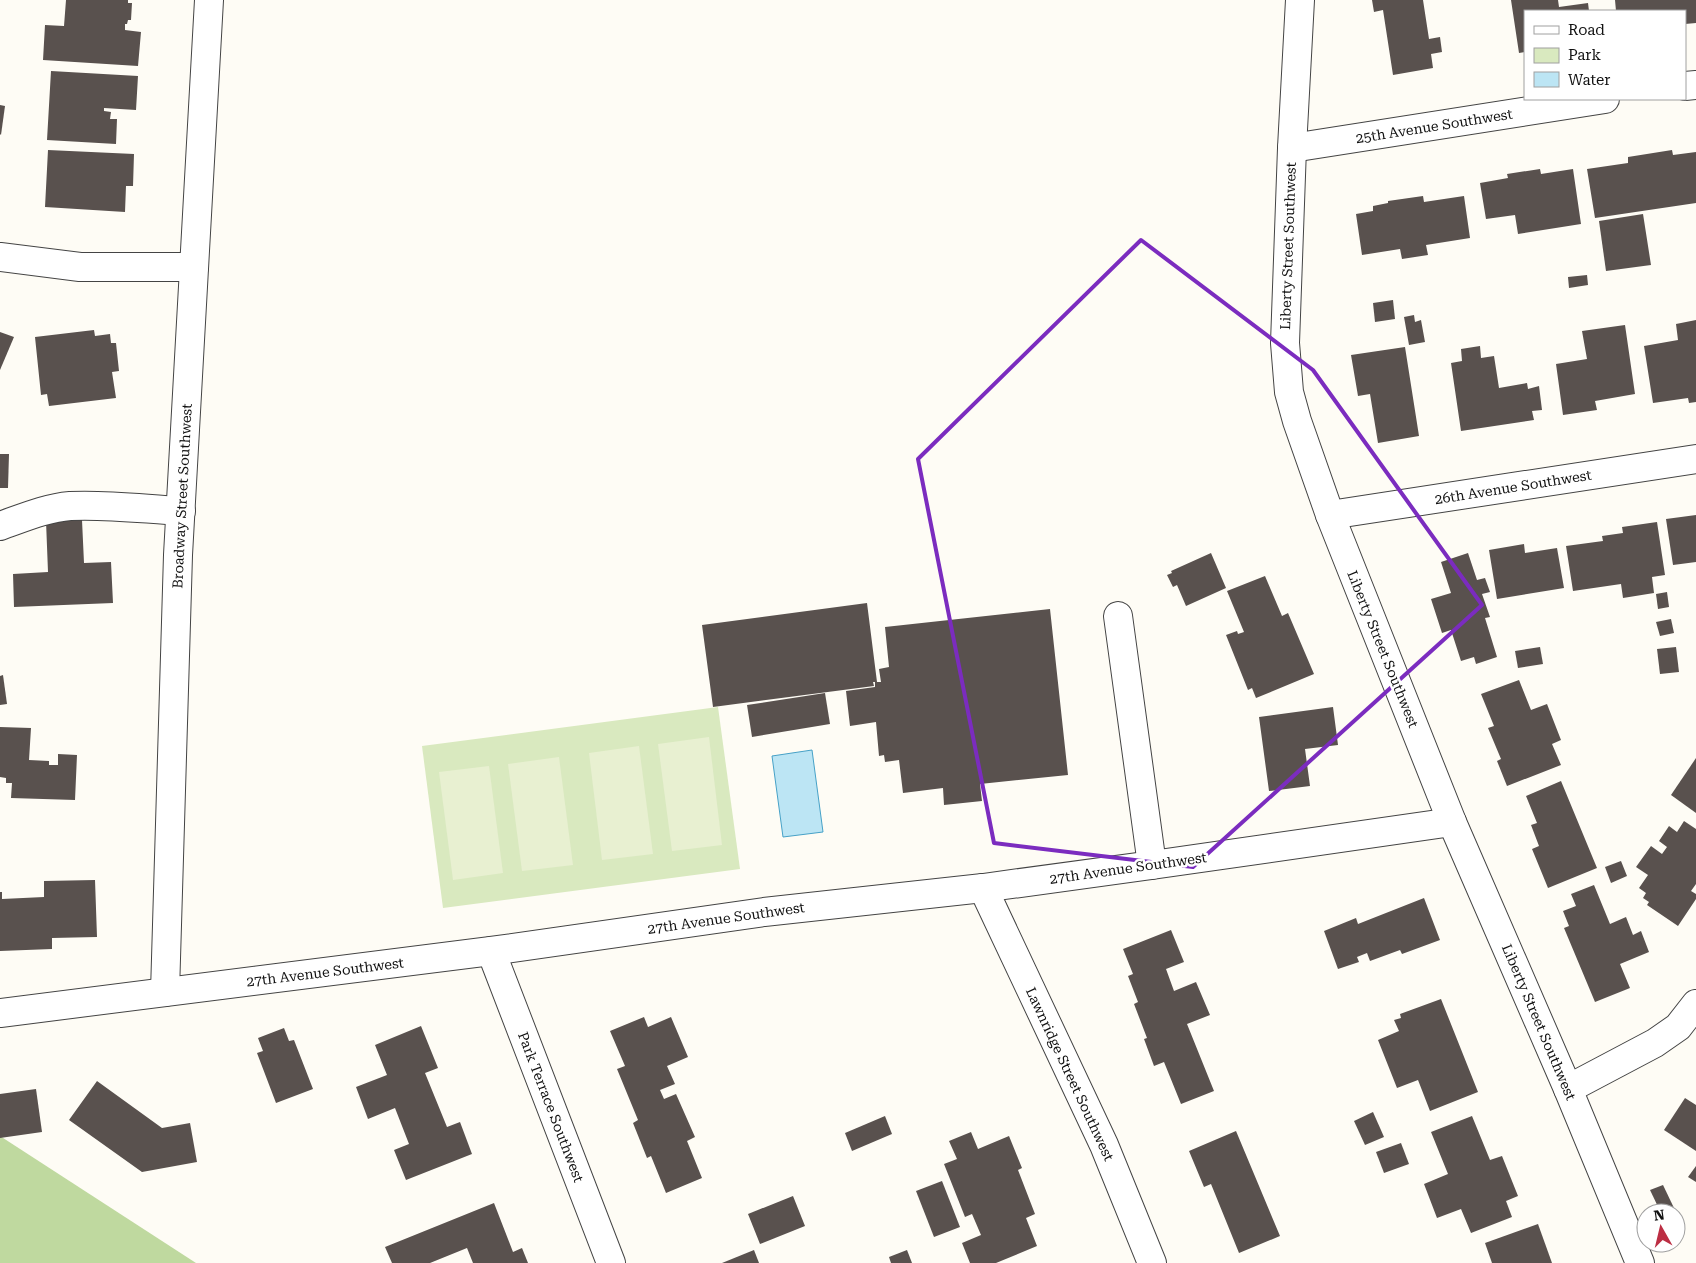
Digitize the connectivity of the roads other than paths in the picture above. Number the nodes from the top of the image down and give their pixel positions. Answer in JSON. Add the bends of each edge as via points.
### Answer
{"nodes":[{"id":1,"x":209,"y":0,"type":"edge"},
{"id":2,"x":1300,"y":0,"type":"edge"},
{"id":3,"x":1599,"y":100,"type":"edge"},
{"id":4,"x":1292,"y":148,"type":"junction"},
{"id":5,"x":0,"y":257,"type":"edge"},
{"id":6,"x":194,"y":268,"type":"junction"},
{"id":7,"x":1696,"y":460,"type":"edge"},
{"id":8,"x":181,"y":511,"type":"junction"},
{"id":9,"x":1330,"y":516,"type":"junction"},
{"id":10,"x":0,"y":526,"type":"edge"},
{"id":11,"x":1118,"y":616,"type":"dead end"},
{"id":12,"x":1452,"y":822,"type":"junction"},
{"id":13,"x":1152,"y":865,"type":"junction"},
{"id":14,"x":983,"y":888,"type":"junction"},
{"id":15,"x":491,"y":951,"type":"junction"},
{"id":16,"x":165,"y":992,"type":"junction"},
{"id":17,"x":1696,"y":1004,"type":"edge"},
{"id":18,"x":0,"y":1013,"type":"edge"},
{"id":19,"x":1568,"y":1089,"type":"junction"},
{"id":20,"x":611,"y":1263,"type":"edge"},
{"id":21,"x":1152,"y":1263,"type":"edge"},
{"id":22,"x":1640,"y":1263,"type":"edge"}],
"edges":[{"from":1,"to":6,"type":"street","name":"Broadway Street Southwest"},
{"from":2,"to":4,"type":"street","name":"Liberty Street Southwest"},
{"from":3,"to":4,"type":"street","name":"25th Avenue Southwest"},
{"from":4,"to":9,"type":"street","name":"Liberty Street Southwest","via":[[1286,366],[1297,421]]},
{"from":5,"to":6,"type":"street","via":[[80,267]]},
{"from":6,"to":8,"type":"street","name":"Broadway Street Southwest"},
{"from":7,"to":9,"type":"street","name":"26th Avenue Southwest"},
{"from":8,"to":10,"type":"street","via":[[70,506]]},
{"from":8,"to":16,"type":"street","name":"Broadway Street Southwest"},
{"from":9,"to":12,"type":"street","name":"Liberty Street Southwest"},
{"from":11,"to":13,"type":"street"},
{"from":12,"to":13,"type":"street","name":"27th Avenue Southwest"},
{"from":12,"to":19,"type":"street","name":"Liberty Street Southwest"},
{"from":13,"to":14,"type":"street","name":"27th Avenue Southwest"},
{"from":14,"to":15,"type":"street","name":"27th Avenue Southwest","via":[[764,912]]},
{"from":14,"to":21,"type":"street","name":"Lawnridge Street Southwest","via":[[1104,1145]]},
{"from":15,"to":16,"type":"street","name":"27th Avenue Southwest"},
{"from":15,"to":20,"type":"street","name":"Park Terrace Southwest"},
{"from":16,"to":18,"type":"street","name":"27th Avenue Southwest"},
{"from":17,"to":19,"type":"street","via":[[1678,1027],[1655,1043]]},
{"from":19,"to":22,"type":"street","name":"Liberty Street Southwest"}]}
